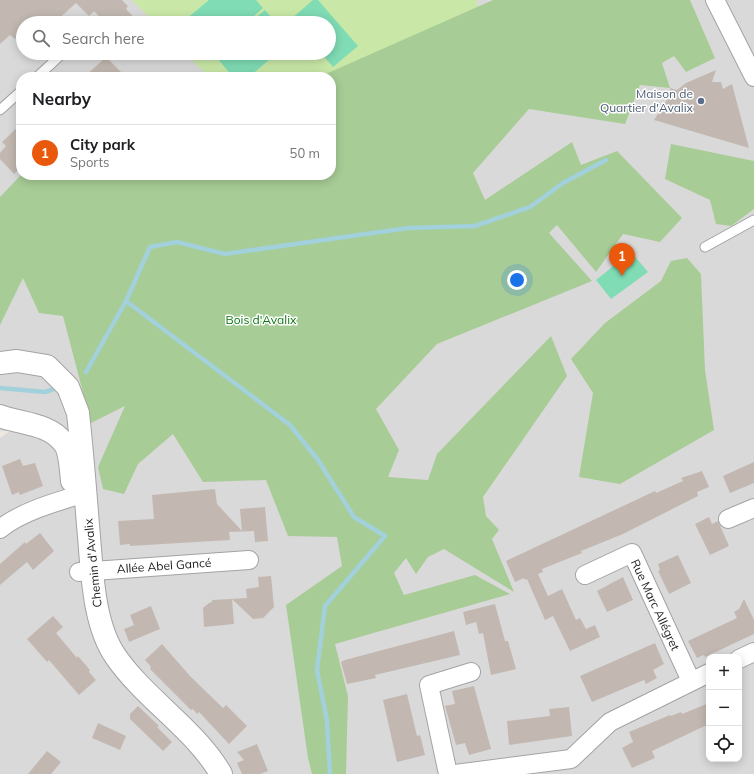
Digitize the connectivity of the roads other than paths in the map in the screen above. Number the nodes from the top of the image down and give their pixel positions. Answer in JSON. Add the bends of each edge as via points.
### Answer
{"nodes":[{"id":1,"x":715,"y":0,"type":"edge"},
{"id":2,"x":55,"y":60,"type":"edge"},
{"id":3,"x":42,"y":72,"type":"edge"},
{"id":4,"x":754,"y":77,"type":"edge"},
{"id":5,"x":16,"y":96,"type":"edge"},
{"id":6,"x":0,"y":110,"type":"edge"},
{"id":7,"x":754,"y":220,"type":"edge"},
{"id":8,"x":705,"y":247,"type":"dead end"},
{"id":9,"x":0,"y":362,"type":"edge"},
{"id":10,"x":0,"y":416,"type":"edge"},
{"id":11,"x":80,"y":495,"type":"junction"},
{"id":12,"x":754,"y":508,"type":"edge"},
{"id":13,"x":728,"y":519,"type":"dead end"},
{"id":14,"x":0,"y":530,"type":"edge"},
{"id":15,"x":249,"y":560,"type":"dead end"},
{"id":16,"x":86,"y":572,"type":"junction"},
{"id":17,"x":585,"y":575,"type":"dead end"},
{"id":18,"x":754,"y":652,"type":"edge"},
{"id":19,"x":742,"y":658,"type":"edge"},
{"id":20,"x":471,"y":672,"type":"dead end"},
{"id":21,"x":706,"y":674,"type":"edge"},
{"id":22,"x":691,"y":681,"type":"junction"},
{"id":23,"x":572,"y":767,"type":"edge"},
{"id":24,"x":210,"y":774,"type":"edge"},
{"id":25,"x":222,"y":774,"type":"edge"},
{"id":26,"x":448,"y":774,"type":"edge"},
{"id":27,"x":455,"y":774,"type":"edge"}],
"edges":[{"from":1,"to":4,"type":"street"},
{"from":2,"to":3,"type":"lane"},
{"from":5,"to":6,"type":"lane"},
{"from":7,"to":8,"type":"lane"},
{"from":9,"to":11,"type":"street","name":"Chemin d'Avalix","via":[[17,361],[47,366],[68,387],[78,413]]},
{"from":10,"to":11,"type":"street","name":"Chemin d'Avalix","via":[[47,428],[64,442]]},
{"from":11,"to":14,"type":"street","via":[[9,522]]},
{"from":11,"to":16,"type":"street","name":"Chemin d'Avalix"},
{"from":12,"to":13,"type":"street"},
{"from":15,"to":16,"type":"street","name":"Allée Abel Gancé"},
{"from":16,"to":24,"type":"street","name":"Chemin d'Avalix","via":[[90,620],[104,659],[118,677],[202,761]]},
{"from":16,"to":25,"type":"street","name":"Chemin d'Avalix","via":[[107,641],[115,656],[127,673],[200,746]]},
{"from":17,"to":22,"type":"street","name":"Rue Marc Allégret","via":[[632,553]]},
{"from":18,"to":19,"type":"street"},
{"from":20,"to":26,"type":"street","via":[[429,685]]},
{"from":21,"to":22,"type":"street"},
{"from":22,"to":23,"type":"street","via":[[610,722]]},
{"from":23,"to":27,"type":"street"}]}
